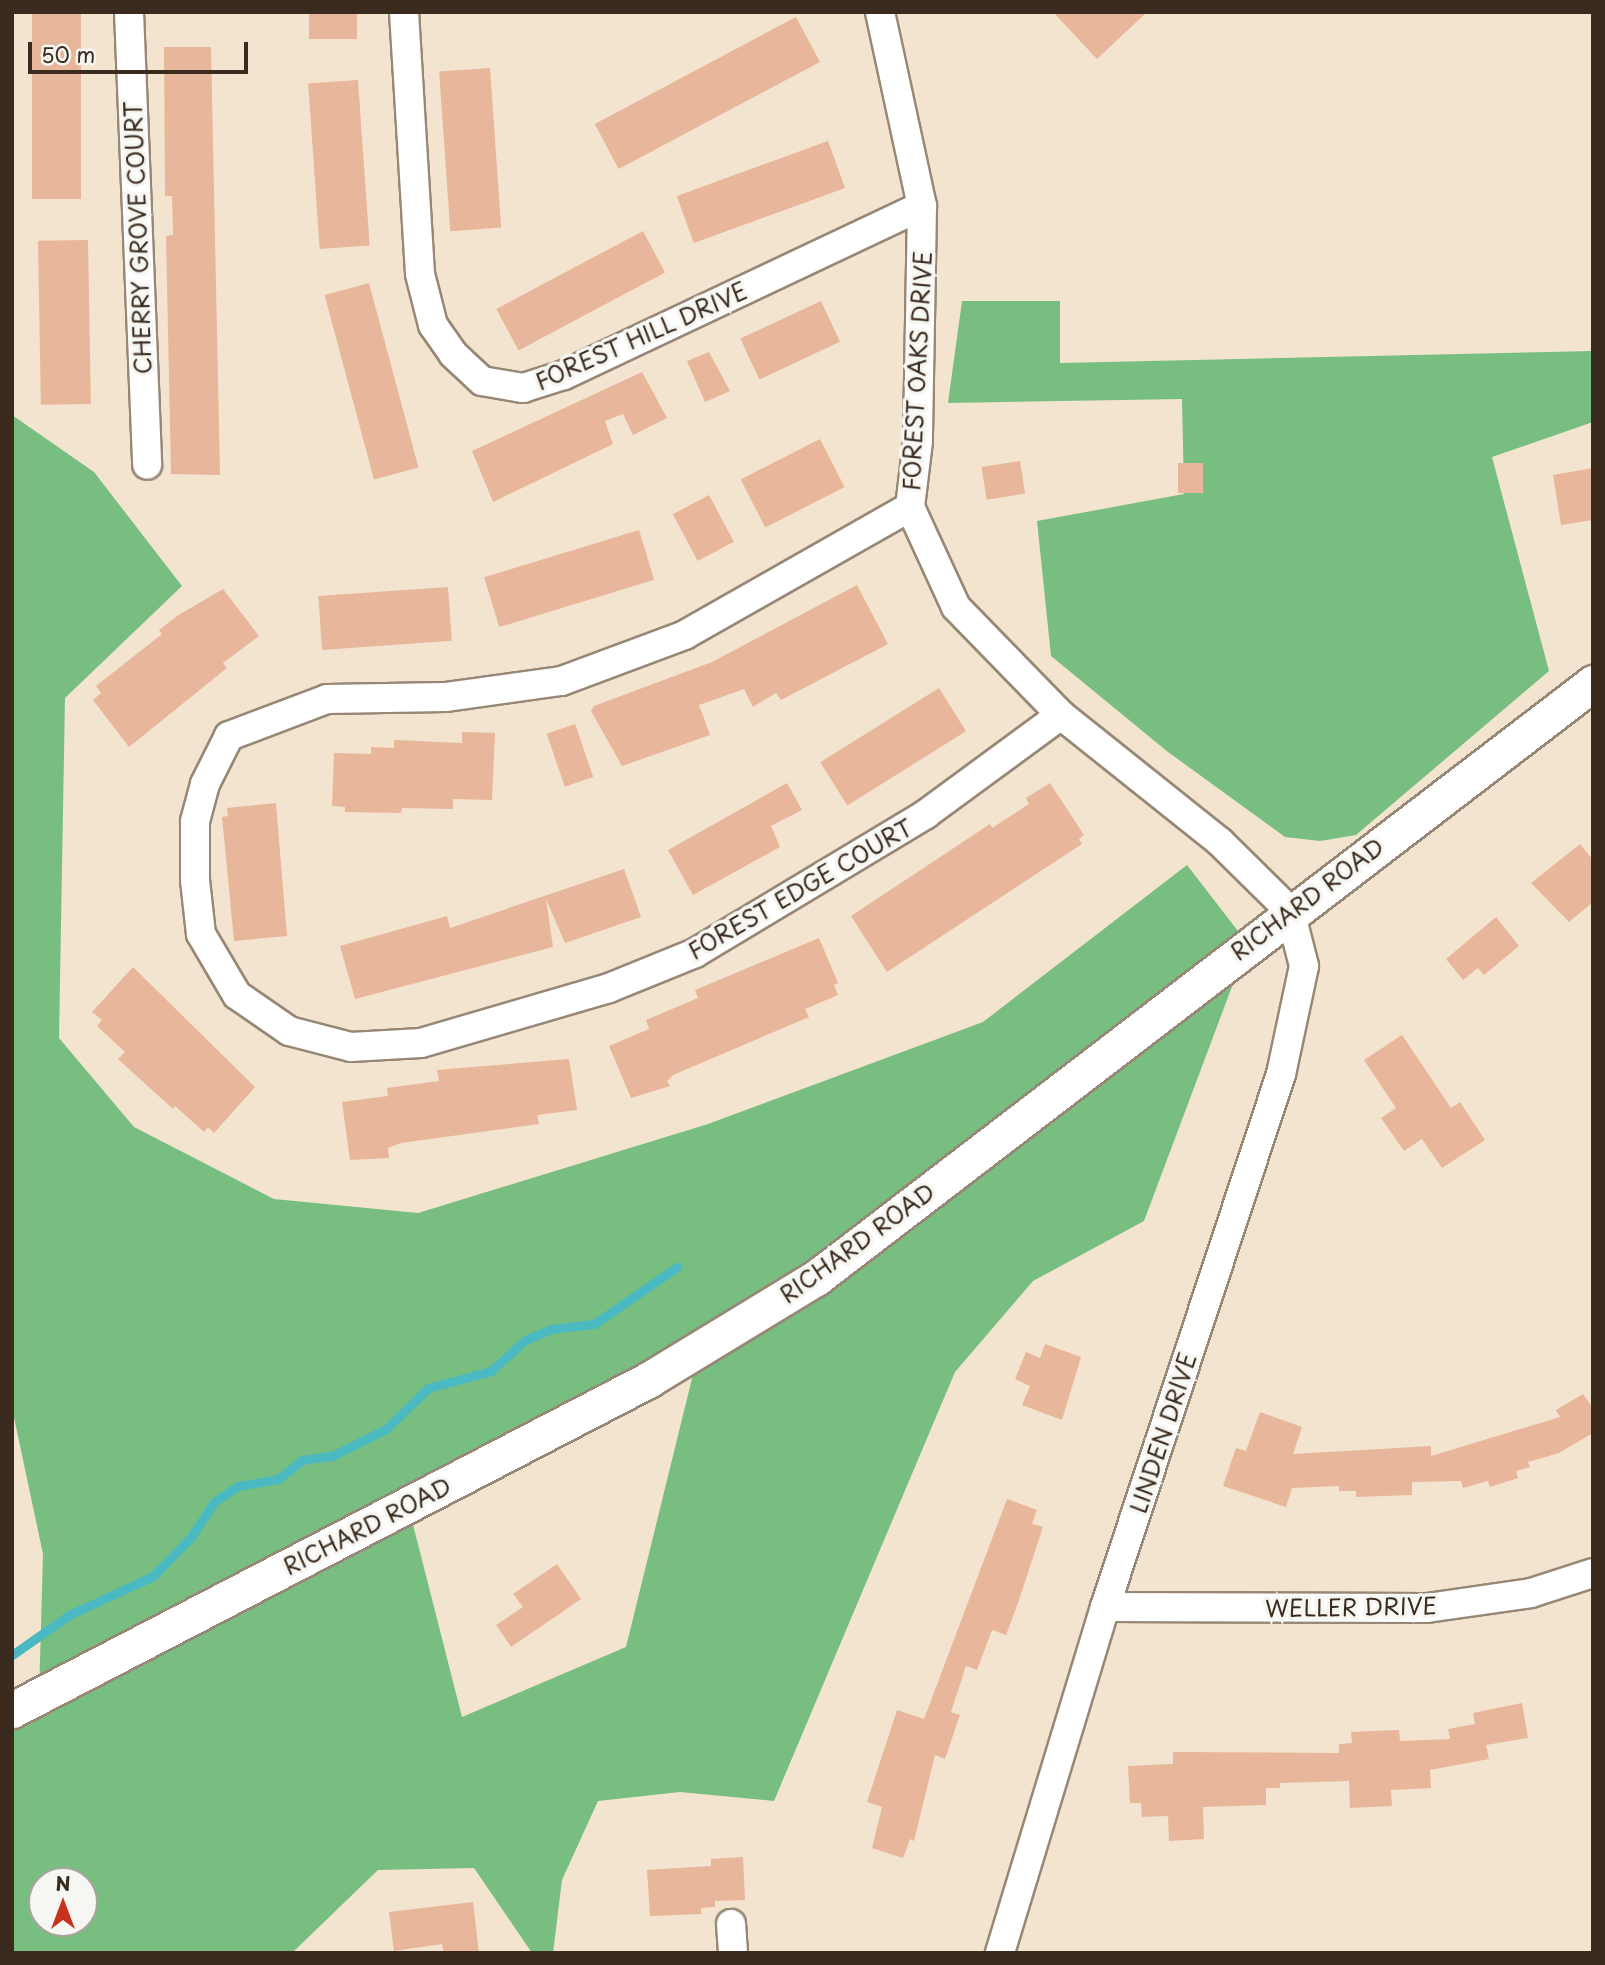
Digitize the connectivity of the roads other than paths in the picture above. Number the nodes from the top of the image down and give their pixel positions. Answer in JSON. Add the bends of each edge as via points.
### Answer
{"nodes":[{"id":1,"x":129,"y":12,"type":"edge"},
{"id":2,"x":404,"y":12,"type":"edge"},
{"id":3,"x":880,"y":12,"type":"edge"},
{"id":4,"x":922,"y":206,"type":"junction"},
{"id":5,"x":147,"y":465,"type":"dead end"},
{"id":6,"x":910,"y":507,"type":"junction"},
{"id":7,"x":1593,"y":683,"type":"edge"},
{"id":8,"x":1060,"y":715,"type":"junction"},
{"id":9,"x":1290,"y":911,"type":"junction"},
{"id":10,"x":1593,"y":1573,"type":"edge"},
{"id":11,"x":1105,"y":1607,"type":"junction"},
{"id":12,"x":12,"y":1710,"type":"edge"},
{"id":13,"x":731,"y":1924,"type":"dead end"},
{"id":14,"x":733,"y":1953,"type":"edge"},
{"id":15,"x":1000,"y":1953,"type":"edge"}],
"edges":[{"from":1,"to":5,"type":"street","name":"CHERRY GROVE COURT"},
{"from":2,"to":4,"type":"street","name":"FOREST HILL DRIVE","via":[[420,274],[433,325],[453,354],[482,381],[523,388],[564,375]]},
{"from":3,"to":4,"type":"street","name":"FOREST OAKS DRIVE"},
{"from":4,"to":6,"type":"street","name":"FOREST OAKS DRIVE","via":[[918,441]]},
{"from":6,"to":8,"type":"street","name":"FOREST OAKS DRIVE","via":[[956,607]]},
{"from":6,"to":8,"type":"street","name":"FOREST EDGE COURT","via":[[685,635],[561,681],[445,697],[327,699],[229,736],[205,784],[195,822],[195,880],[201,934],[237,995],[289,1031],[351,1047],[421,1043],[609,988],[695,953],[915,821]]},
{"from":7,"to":9,"type":"street","name":"RICHARD ROAD"},
{"from":8,"to":9,"type":"street","name":"FOREST OAKS DRIVE","via":[[1220,842]]},
{"from":9,"to":11,"type":"street","name":"LINDEN DRIVE","via":[[1304,966],[1282,1074]]},
{"from":9,"to":12,"type":"street","name":"RICHARD ROAD","via":[[816,1279],[648,1380]]},
{"from":10,"to":11,"type":"street","name":"WELLER DRIVE","via":[[1531,1593],[1427,1608]]},
{"from":11,"to":15,"type":"street","name":"LINDEN DRIVE"},
{"from":13,"to":14,"type":"street"}]}
